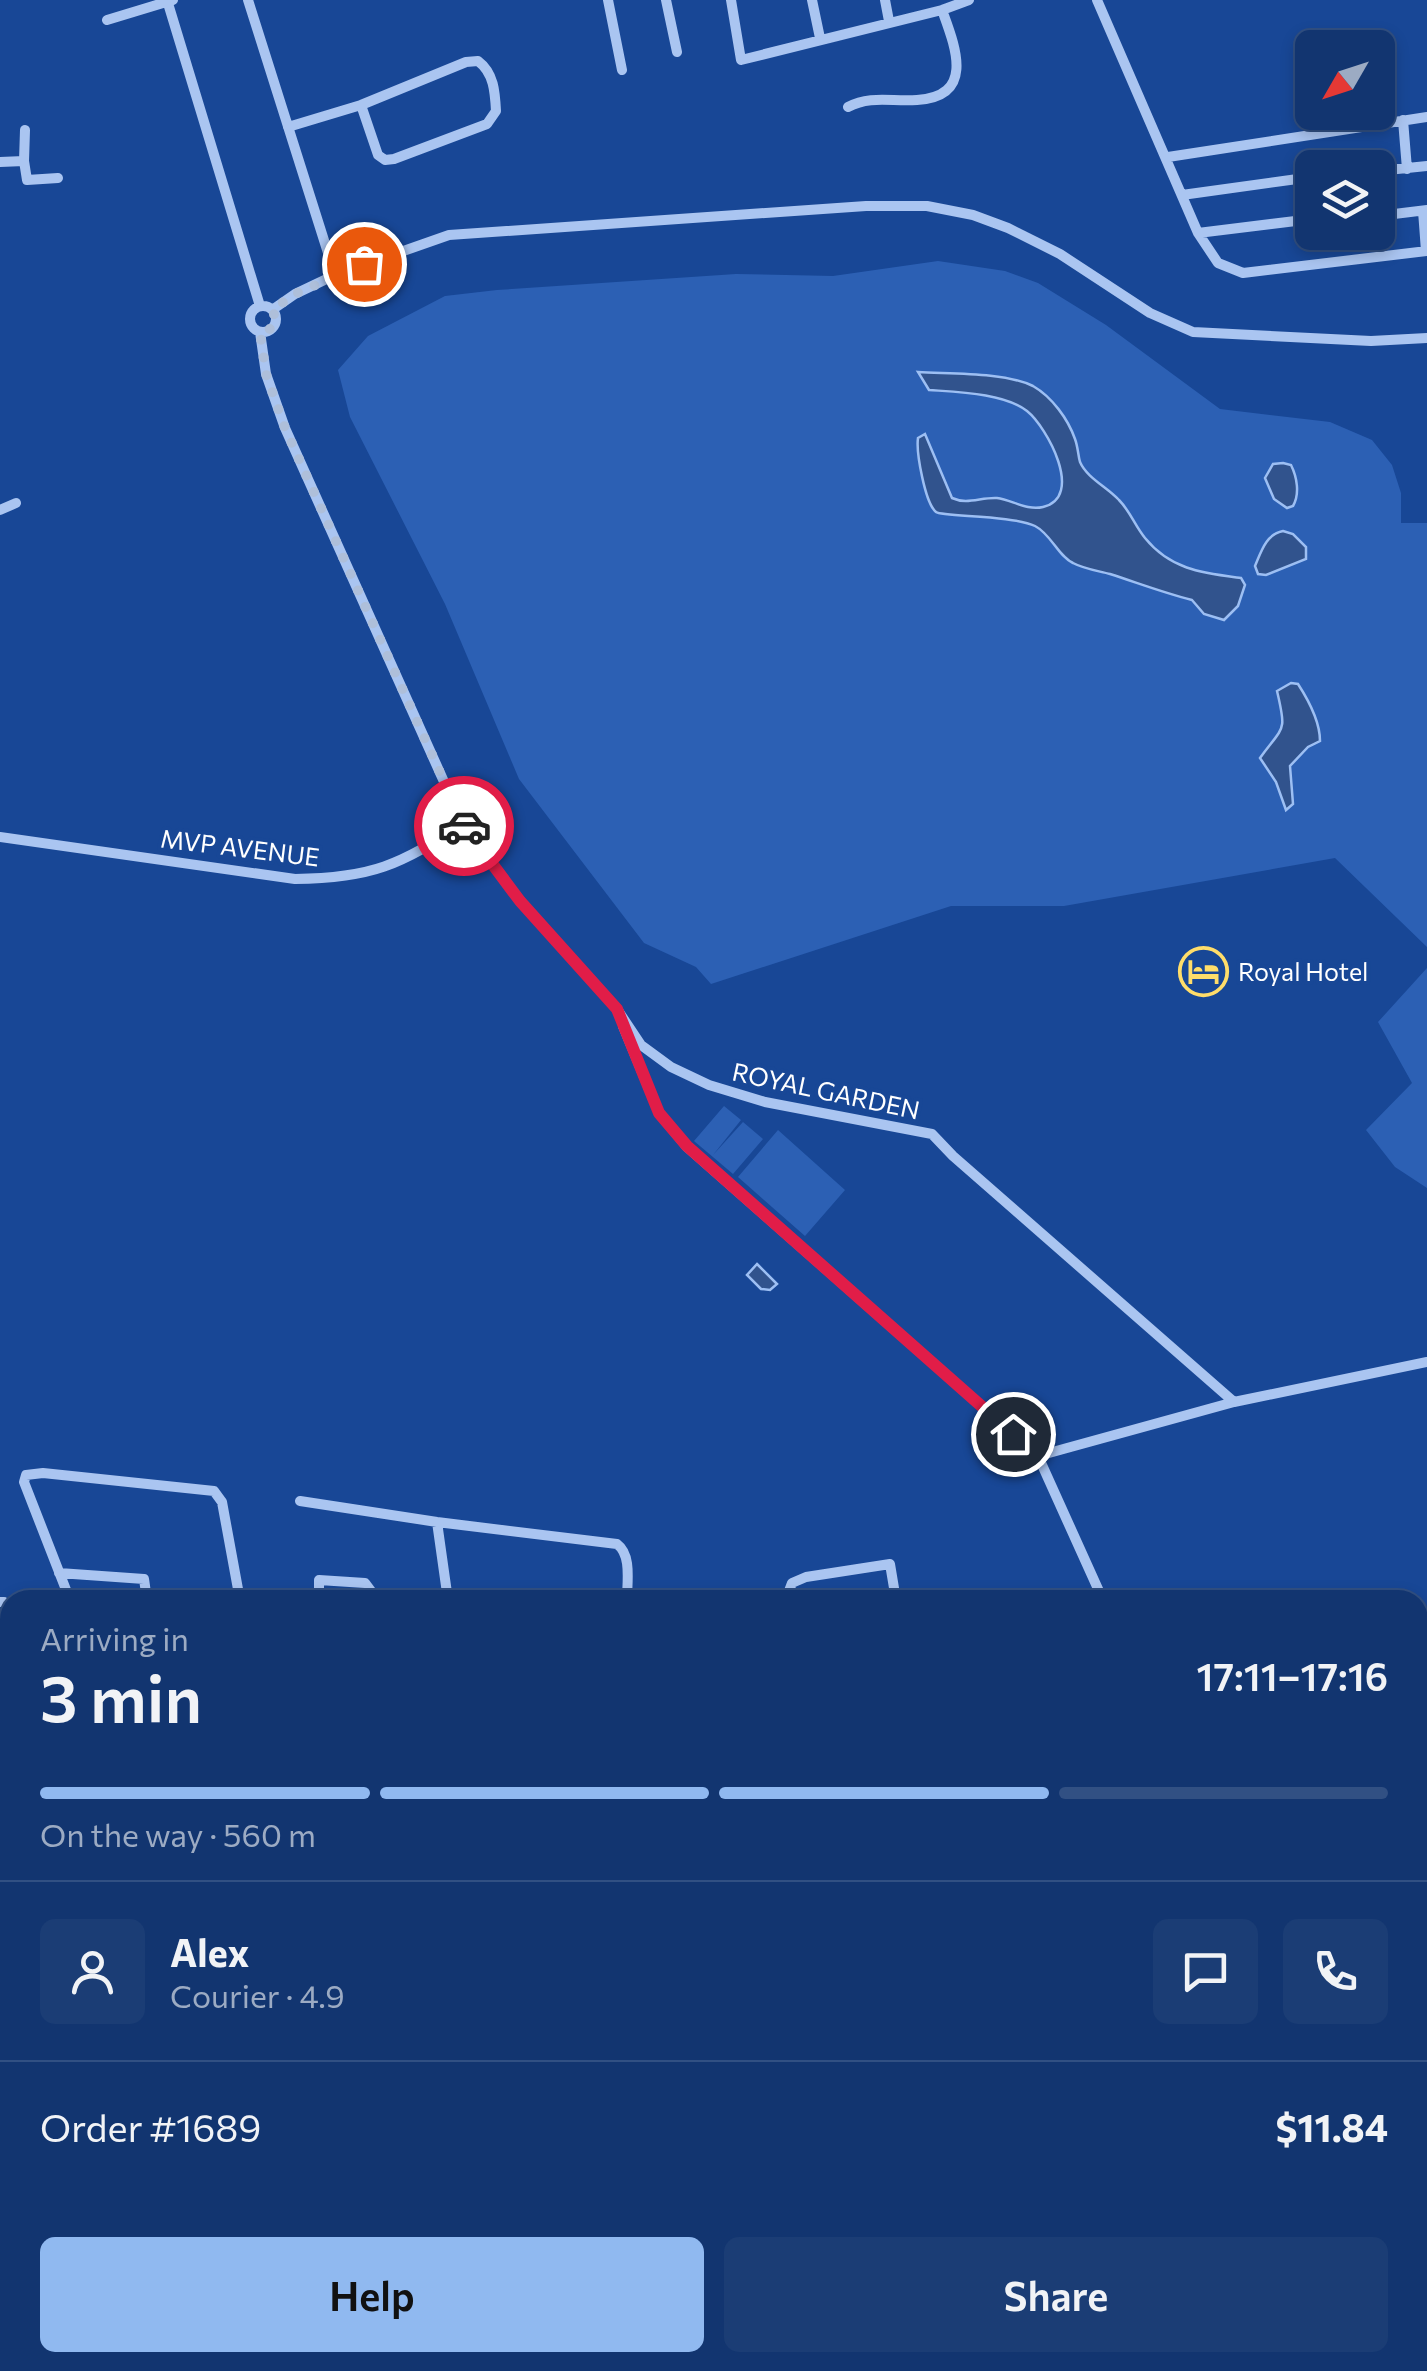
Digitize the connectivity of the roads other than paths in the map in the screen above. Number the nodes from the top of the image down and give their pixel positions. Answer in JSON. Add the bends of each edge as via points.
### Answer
{"nodes":[{"id":1,"x":248,"y":0,"type":"edge"},
{"id":2,"x":608,"y":0,"type":"edge"},
{"id":3,"x":666,"y":0,"type":"edge"},
{"id":4,"x":730,"y":0,"type":"edge"},
{"id":5,"x":812,"y":0,"type":"edge"},
{"id":6,"x":885,"y":0,"type":"edge"},
{"id":7,"x":969,"y":0,"type":"edge"},
{"id":8,"x":1097,"y":0,"type":"edge"},
{"id":9,"x":170,"y":1,"type":"edge"},
{"id":10,"x":942,"y":10,"type":"junction"},
{"id":11,"x":107,"y":20,"type":"dead end"},
{"id":12,"x":889,"y":21,"type":"junction"},
{"id":13,"x":820,"y":38,"type":"junction"},
{"id":14,"x":677,"y":52,"type":"dead end"},
{"id":15,"x":622,"y":70,"type":"dead end"},
{"id":16,"x":360,"y":105,"type":"junction"},
{"id":17,"x":848,"y":107,"type":"dead end"},
{"id":18,"x":1427,"y":116,"type":"edge"},
{"id":19,"x":1403,"y":120,"type":"junction"},
{"id":20,"x":288,"y":127,"type":"junction"},
{"id":21,"x":26,"y":130,"type":"dead end"},
{"id":22,"x":1168,"y":157,"type":"junction"},
{"id":23,"x":24,"y":161,"type":"junction"},
{"id":24,"x":0,"y":162,"type":"edge"},
{"id":25,"x":1427,"y":166,"type":"edge"},
{"id":26,"x":1406,"y":169,"type":"junction"},
{"id":27,"x":1395,"y":170,"type":"edge"},
{"id":28,"x":58,"y":178,"type":"dead end"},
{"id":29,"x":1295,"y":179,"type":"edge"},
{"id":30,"x":1182,"y":195,"type":"junction"},
{"id":31,"x":1425,"y":210,"type":"edge"},
{"id":32,"x":1395,"y":214,"type":"edge"},
{"id":33,"x":1295,"y":221,"type":"edge"},
{"id":34,"x":1198,"y":232,"type":"junction"},
{"id":35,"x":1426,"y":251,"type":"edge"},
{"id":36,"x":335,"y":275,"type":"junction"},
{"id":37,"x":266,"y":308,"type":"junction"},
{"id":38,"x":260,"y":332,"type":"junction"},
{"id":39,"x":1427,"y":338,"type":"edge"},
{"id":40,"x":16,"y":504,"type":"dead end"},
{"id":41,"x":0,"y":510,"type":"edge"},
{"id":42,"x":463,"y":824,"type":"junction"},
{"id":43,"x":0,"y":837,"type":"edge"},
{"id":44,"x":617,"y":1009,"type":"junction"},
{"id":45,"x":1427,"y":1362,"type":"edge"},
{"id":46,"x":1234,"y":1402,"type":"junction"},
{"id":47,"x":1038,"y":1456,"type":"junction"},
{"id":48,"x":300,"y":1501,"type":"dead end"},
{"id":49,"x":437,"y":1522,"type":"junction"},
{"id":50,"x":59,"y":1574,"type":"junction"},
{"id":51,"x":66,"y":1590,"type":"edge"},
{"id":52,"x":146,"y":1590,"type":"edge"},
{"id":53,"x":238,"y":1590,"type":"edge"},
{"id":54,"x":318,"y":1590,"type":"edge"},
{"id":55,"x":368,"y":1590,"type":"edge"},
{"id":56,"x":447,"y":1590,"type":"edge"},
{"id":57,"x":627,"y":1590,"type":"edge"},
{"id":58,"x":788,"y":1590,"type":"edge"},
{"id":59,"x":894,"y":1590,"type":"edge"},
{"id":60,"x":1098,"y":1590,"type":"edge"}],
"edges":[{"from":1,"to":20,"type":"street"},
{"from":2,"to":15,"type":"street"},
{"from":3,"to":14,"type":"street"},
{"from":4,"to":13,"type":"street","via":[[741,60]]},
{"from":5,"to":13,"type":"street"},
{"from":6,"to":12,"type":"street"},
{"from":7,"to":10,"type":"street"},
{"from":8,"to":22,"type":"street"},
{"from":9,"to":11,"type":"street"},
{"from":9,"to":37,"type":"street"},
{"from":10,"to":12,"type":"street"},
{"from":10,"to":17,"type":"street","via":[[956,80],[944,92],[917,100],[880,98]]},
{"from":12,"to":13,"type":"street"},
{"from":16,"to":16,"type":"street","via":[[385,160],[487,124],[496,111],[493,82],[478,61]]},
{"from":16,"to":20,"type":"street"},
{"from":18,"to":19,"type":"street"},
{"from":19,"to":22,"type":"street"},
{"from":19,"to":26,"type":"street"},
{"from":20,"to":36,"type":"street"},
{"from":21,"to":23,"type":"street"},
{"from":22,"to":30,"type":"street"},
{"from":23,"to":24,"type":"street"},
{"from":23,"to":28,"type":"street","via":[[27,180]]},
{"from":25,"to":26,"type":"street"},
{"from":26,"to":27,"type":"street"},
{"from":29,"to":30,"type":"street"},
{"from":30,"to":34,"type":"street"},
{"from":31,"to":32,"type":"street"},
{"from":31,"to":35,"type":"street"},
{"from":33,"to":34,"type":"street"},
{"from":34,"to":35,"type":"street","via":[[1218,262],[1243,273]]},
{"from":36,"to":37,"type":"street"},
{"from":36,"to":39,"type":"street","via":[[450,236],[926,206],[1038,242],[1150,313],[1193,332]]},
{"from":37,"to":38,"type":"street","via":[[276,319],[273,328]]},
{"from":37,"to":38,"type":"street","via":[[252,312],[250,321]]},
{"from":38,"to":42,"type":"street","name":"ROYAL GARDEN","via":[[285,428]]},
{"from":40,"to":41,"type":"street"},
{"from":42,"to":43,"type":"street","name":"MVP AVENUE","via":[[407,860],[338,878],[295,879]]},
{"from":42,"to":44,"type":"street","name":"ROYAL GARDEN","via":[[520,901]]},
{"from":44,"to":46,"type":"street","name":"ROYAL GARDEN","via":[[641,1044],[709,1085],[932,1134]]},
{"from":44,"to":47,"type":"street","via":[[659,1113],[687,1146]]},
{"from":45,"to":46,"type":"street"},
{"from":46,"to":47,"type":"street"},
{"from":47,"to":60,"type":"street"},
{"from":48,"to":49,"type":"street"},
{"from":49,"to":56,"type":"street"},
{"from":49,"to":57,"type":"street","via":[[618,1544],[626,1557]]},
{"from":50,"to":51,"type":"street"},
{"from":50,"to":52,"type":"street","via":[[144,1579]]},
{"from":50,"to":53,"type":"street","via":[[26,1475],[214,1491],[222,1502]]},
{"from":54,"to":55,"type":"street","via":[[316,1579],[365,1583]]},
{"from":58,"to":59,"type":"street","via":[[806,1578],[890,1564]]}]}
